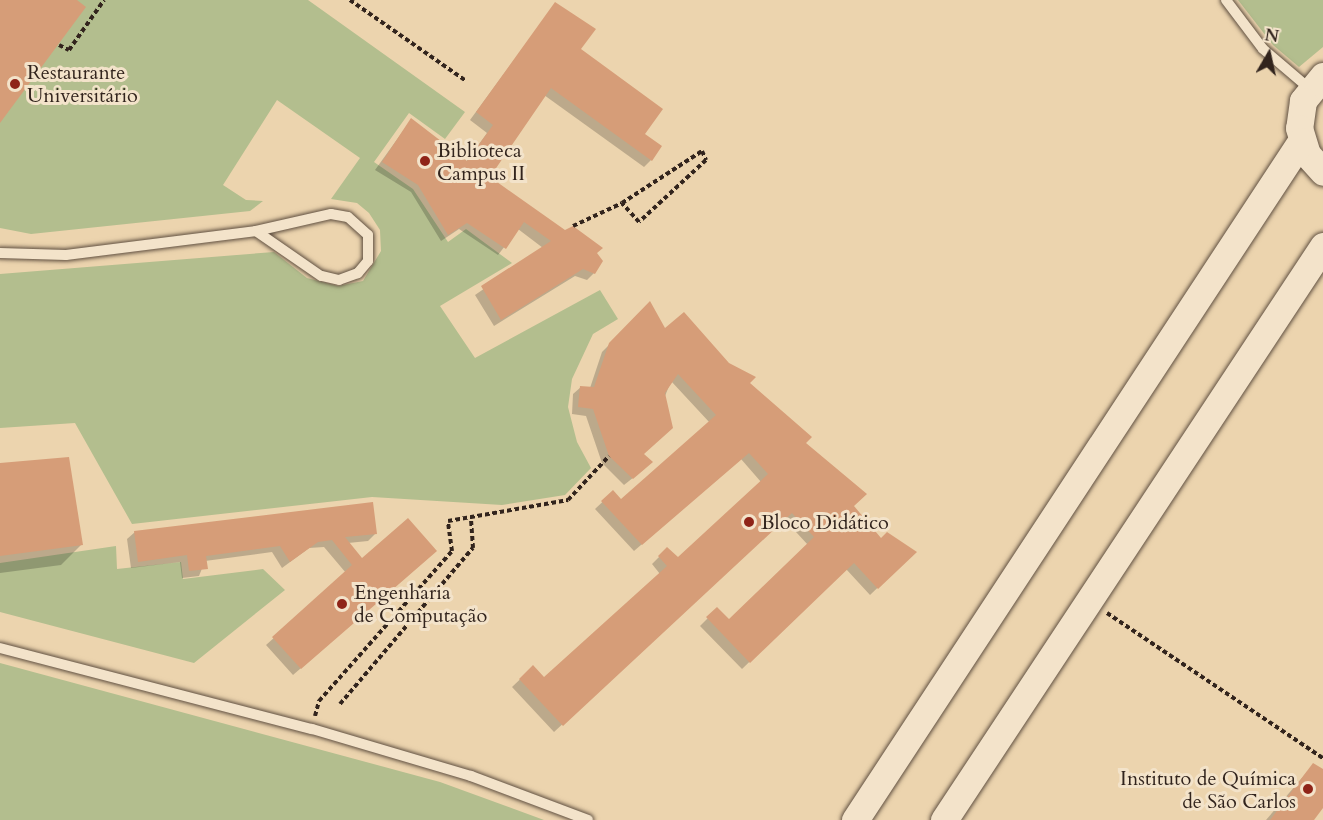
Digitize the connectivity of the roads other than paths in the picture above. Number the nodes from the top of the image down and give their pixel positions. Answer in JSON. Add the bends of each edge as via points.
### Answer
{"nodes":[{"id":1,"x":1226,"y":0,"type":"edge"},
{"id":2,"x":1317,"y":83,"type":"edge"},
{"id":3,"x":1301,"y":141,"type":"junction"},
{"id":4,"x":1323,"y":172,"type":"edge"},
{"id":5,"x":256,"y":231,"type":"junction"},
{"id":6,"x":1323,"y":246,"type":"edge"},
{"id":7,"x":0,"y":253,"type":"edge"},
{"id":8,"x":0,"y":648,"type":"edge"},
{"id":9,"x":588,"y":820,"type":"edge"},
{"id":10,"x":855,"y":820,"type":"edge"},
{"id":11,"x":944,"y":820,"type":"edge"}],
"edges":[{"from":1,"to":2,"type":"lane","via":[[1263,49]]},
{"from":2,"to":3,"type":"street","via":[[1300,114]]},
{"from":3,"to":4,"type":"street"},
{"from":3,"to":10,"type":"street"},
{"from":5,"to":5,"type":"lane","via":[[321,276],[339,280],[358,273],[368,261],[368,235],[348,217],[331,214]]},
{"from":5,"to":7,"type":"lane","via":[[66,255]]},
{"from":6,"to":11,"type":"street"},
{"from":8,"to":9,"type":"lane","via":[[323,732],[549,802]]}]}
